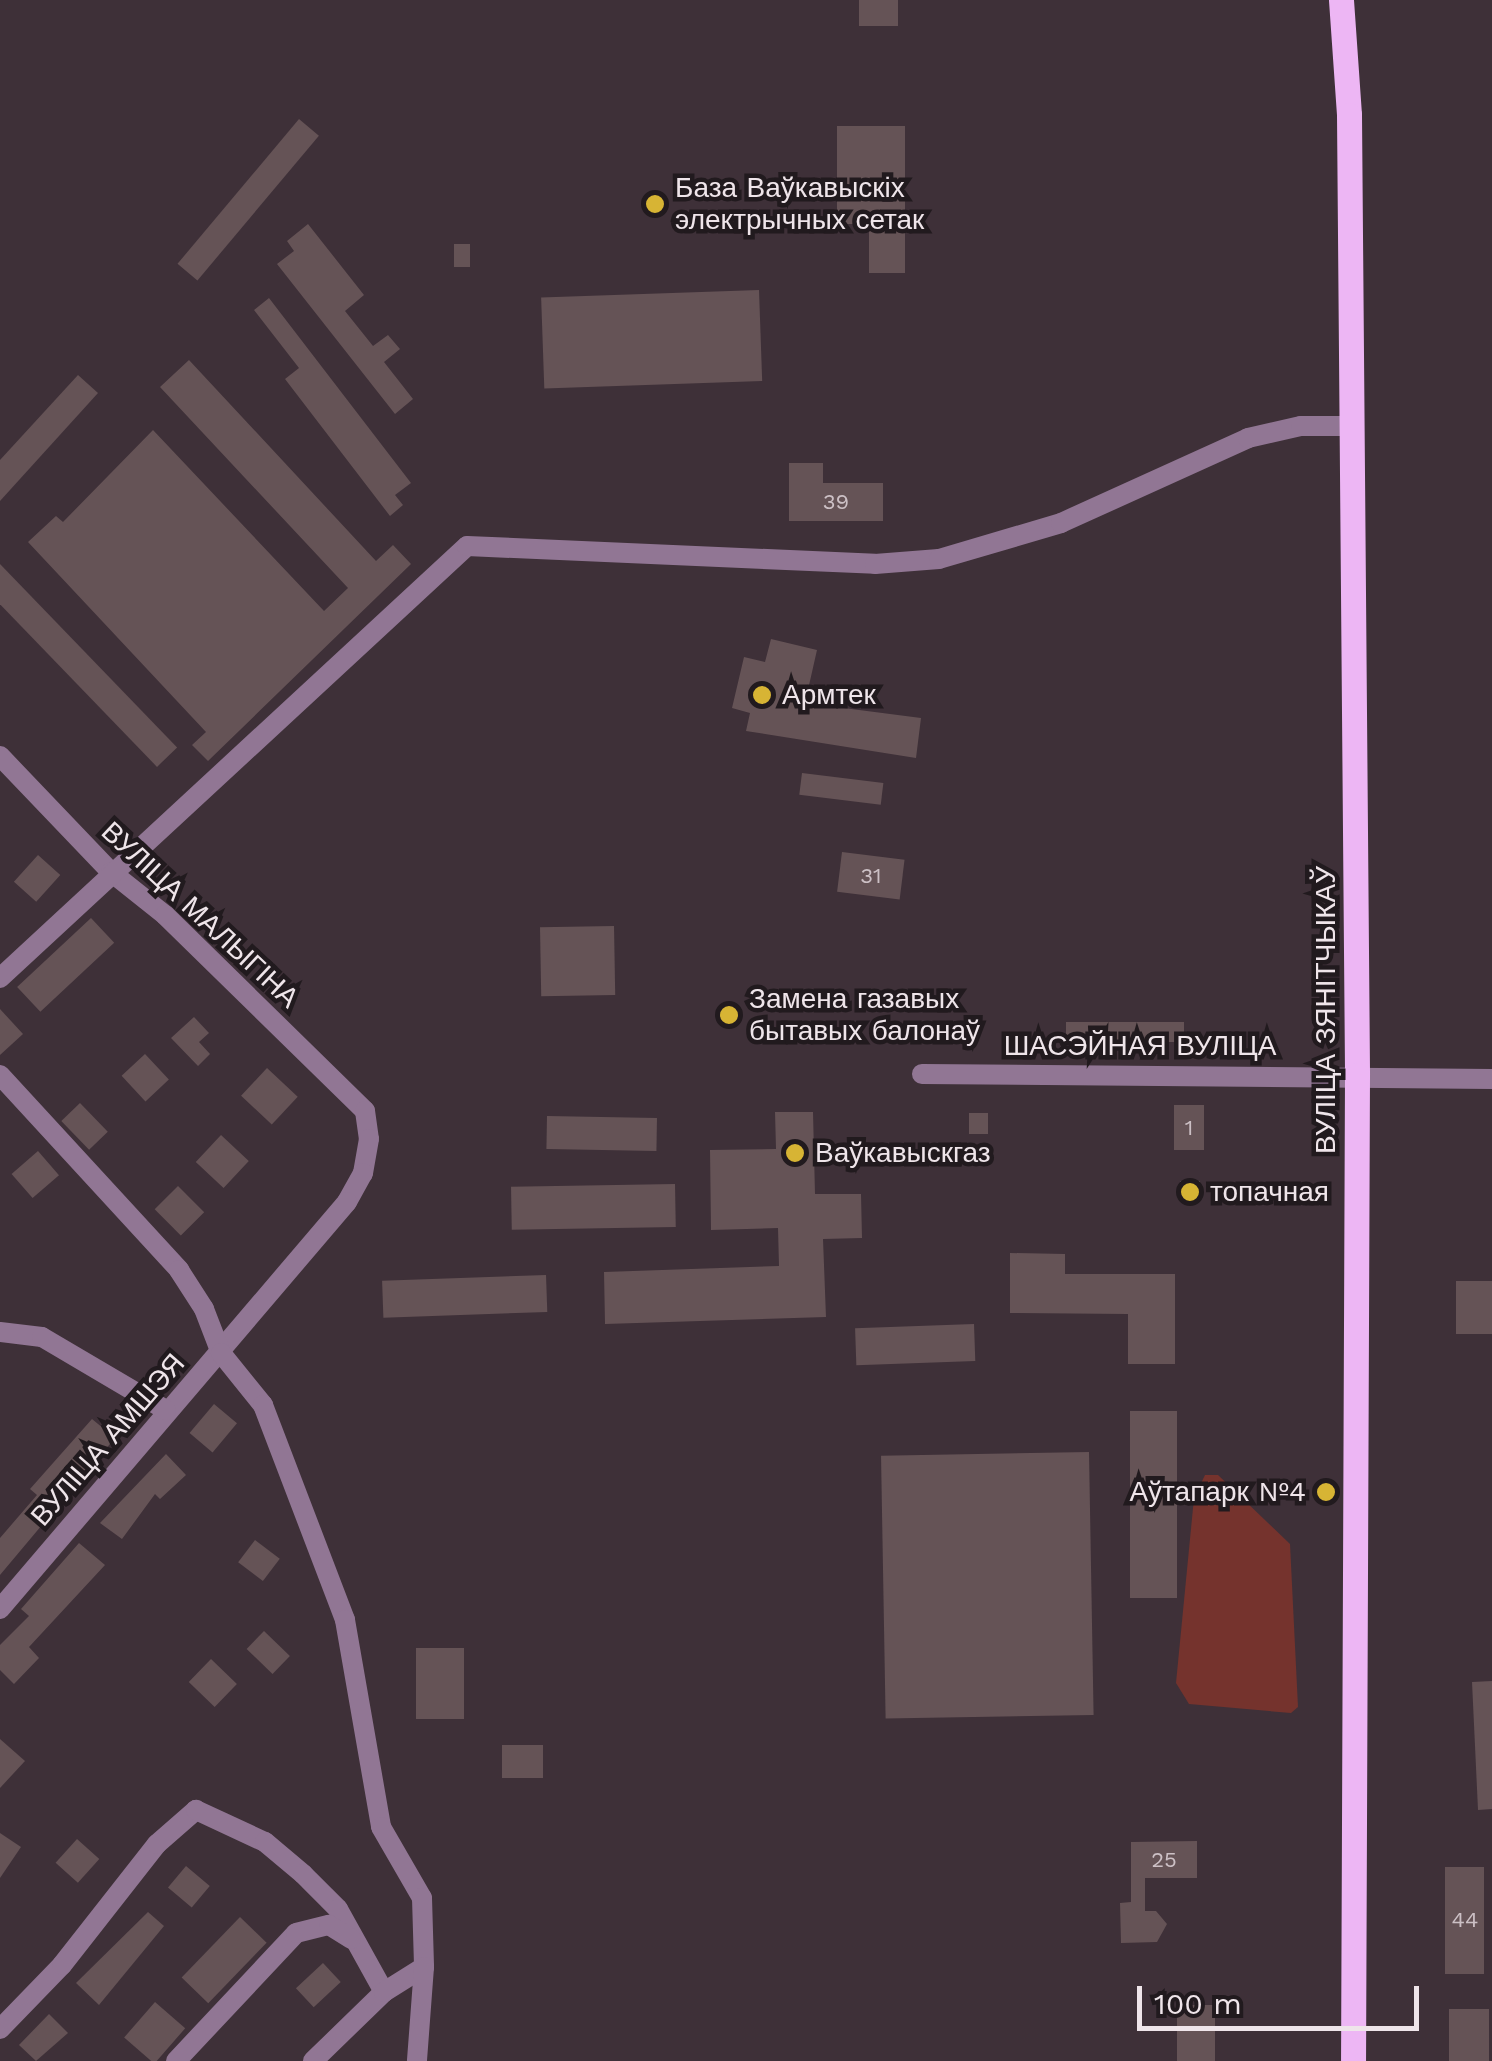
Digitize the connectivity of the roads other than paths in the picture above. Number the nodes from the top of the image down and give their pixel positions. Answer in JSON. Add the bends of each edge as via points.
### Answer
{"nodes":[{"id":1,"x":1341,"y":0,"type":"edge"},
{"id":2,"x":1349,"y":426,"type":"junction"},
{"id":3,"x":0,"y":756,"type":"edge"},
{"id":4,"x":111,"y":872,"type":"junction"},
{"id":5,"x":0,"y":978,"type":"edge"},
{"id":6,"x":922,"y":1074,"type":"dead end"},
{"id":7,"x":1357,"y":1074,"type":"junction"},
{"id":8,"x":0,"y":1075,"type":"edge"},
{"id":9,"x":1492,"y":1079,"type":"edge"},
{"id":10,"x":365,"y":1112,"type":"joint"},
{"id":11,"x":0,"y":1332,"type":"edge"},
{"id":12,"x":220,"y":1353,"type":"junction"},
{"id":13,"x":166,"y":1410,"type":"junction"},
{"id":14,"x":0,"y":1610,"type":"edge"},
{"id":15,"x":351,"y":1939,"type":"junction"},
{"id":16,"x":424,"y":1967,"type":"junction"},
{"id":17,"x":384,"y":1992,"type":"junction"},
{"id":18,"x":0,"y":2029,"type":"edge"},
{"id":19,"x":176,"y":2061,"type":"edge"},
{"id":20,"x":313,"y":2061,"type":"edge"},
{"id":21,"x":417,"y":2061,"type":"edge"},
{"id":22,"x":1352,"y":2061,"type":"edge"}],
"edges":[{"from":1,"to":2,"type":"main road","name":"ВУЛІЦА ЗЯНІТЧЫКАЎ"},
{"from":2,"to":4,"type":"street","via":[[1301,426],[1248,438],[1060,524],[939,558],[875,564],[467,546]]},
{"from":2,"to":7,"type":"main road","name":"ВУЛІЦА ЗЯНІТЧЫКАЎ"},
{"from":3,"to":4,"type":"street","name":"ВУЛІЦА МАЛЫГІНА"},
{"from":4,"to":5,"type":"street"},
{"from":4,"to":10,"type":"street","name":"ВУЛІЦА МАЛЫГІНА","via":[[165,915]]},
{"from":6,"to":7,"type":"street","name":"ШАСЭЙНАЯ ВУЛІЦА"},
{"from":7,"to":9,"type":"street","name":"ШАСЭЙНАЯ ВУЛІЦА"},
{"from":7,"to":22,"type":"main road","name":"ВУЛІЦА ЗЯНІТЧЫКАЎ"},
{"from":8,"to":12,"type":"street","via":[[179,1270]]},
{"from":10,"to":12,"type":"street","name":"ВУЛІЦА АМШЭЯ","via":[[364,1173],[347,1202]]},
{"from":11,"to":13,"type":"street","via":[[42,1337]]},
{"from":12,"to":13,"type":"street","name":"ВУЛІЦА АМШЭЯ"},
{"from":12,"to":16,"type":"street","via":[[263,1405],[338,1602],[381,1827],[422,1898]]},
{"from":13,"to":14,"type":"street","name":"ВУЛІЦА АМШЭЯ"},
{"from":15,"to":17,"type":"street"},
{"from":15,"to":18,"type":"street","via":[[338,1910],[304,1874],[209,1811],[186,1814],[62,1965]]},
{"from":15,"to":19,"type":"street","via":[[329,1926],[296,1932]]},
{"from":16,"to":17,"type":"street"},
{"from":16,"to":21,"type":"street"},
{"from":17,"to":20,"type":"street"}]}
